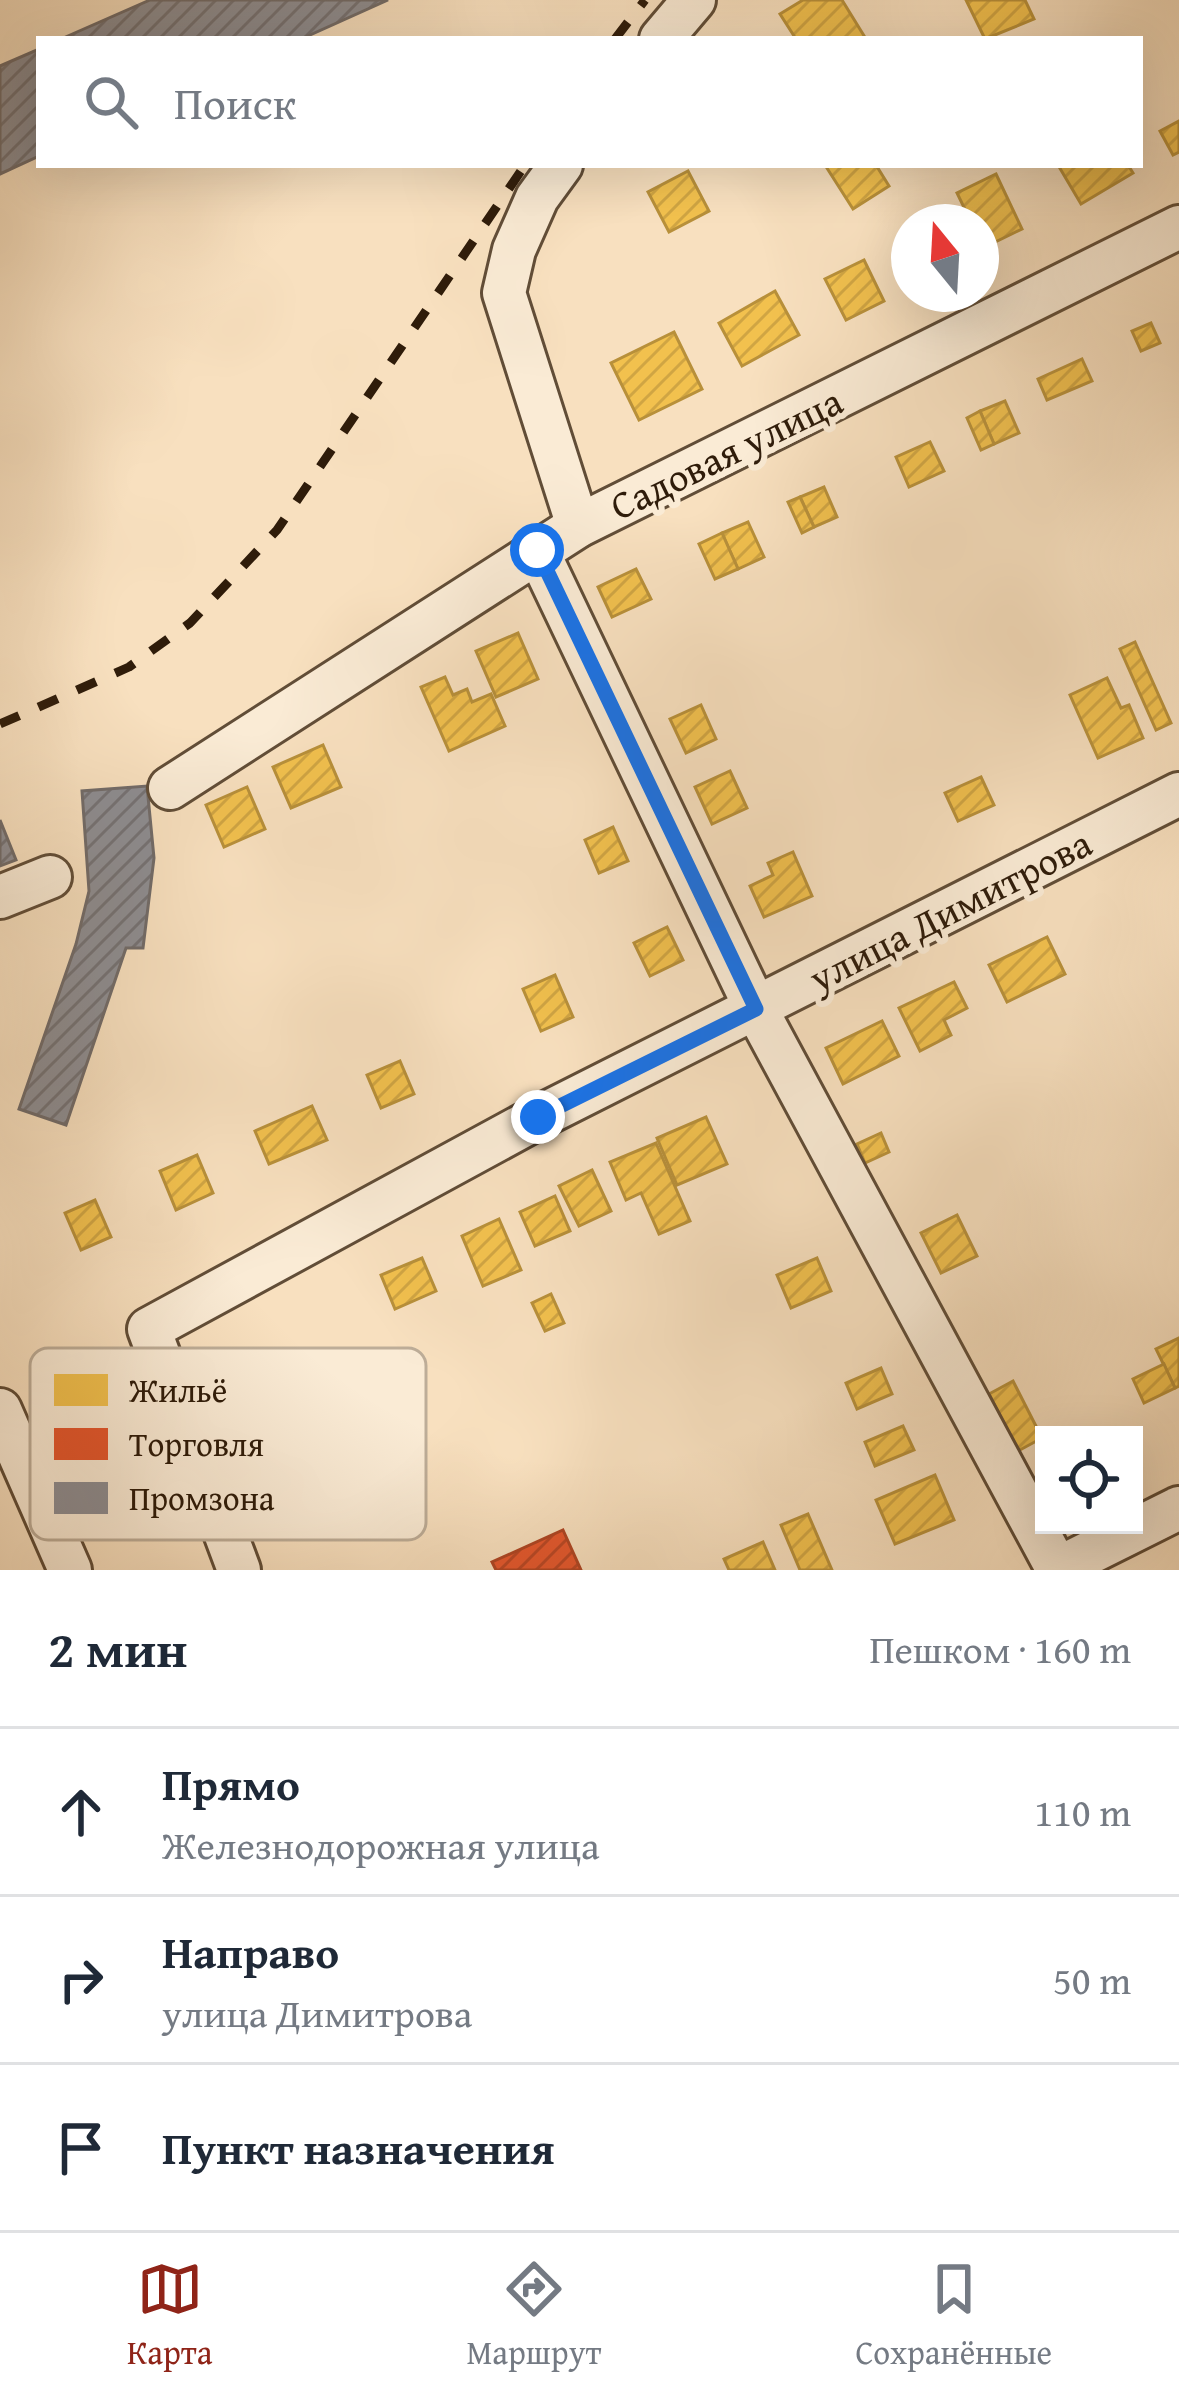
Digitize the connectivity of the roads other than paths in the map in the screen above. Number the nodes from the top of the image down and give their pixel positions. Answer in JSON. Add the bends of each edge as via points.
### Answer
{"nodes":[{"id":1,"x":694,"y":0,"type":"edge"},
{"id":2,"x":664,"y":36,"type":"edge"},
{"id":3,"x":559,"y":168,"type":"edge"},
{"id":4,"x":1179,"y":227,"type":"edge"},
{"id":5,"x":578,"y":526,"type":"junction"},
{"id":6,"x":537,"y":550,"type":"junction"},
{"id":7,"x":170,"y":788,"type":"dead end"},
{"id":8,"x":1179,"y":794,"type":"edge"},
{"id":9,"x":50,"y":877,"type":"dead end"},
{"id":10,"x":0,"y":897,"type":"edge"},
{"id":11,"x":756,"y":1009,"type":"junction"},
{"id":12,"x":156,"y":1348,"type":"edge"},
{"id":13,"x":0,"y":1410,"type":"edge"},
{"id":14,"x":30,"y":1479,"type":"edge"},
{"id":15,"x":1179,"y":1508,"type":"edge"},
{"id":16,"x":57,"y":1540,"type":"edge"},
{"id":17,"x":228,"y":1540,"type":"edge"},
{"id":18,"x":70,"y":1570,"type":"edge"},
{"id":19,"x":239,"y":1570,"type":"edge"},
{"id":20,"x":1057,"y":1570,"type":"edge"}],
"edges":[{"from":1,"to":2,"type":"street"},
{"from":3,"to":5,"type":"street","via":[[536,198],[504,293]]},
{"from":4,"to":5,"type":"street","name":"Садовая улица"},
{"from":5,"to":6,"type":"street","name":"Садовая улица"},
{"from":6,"to":7,"type":"street","name":"Садовая улица"},
{"from":6,"to":11,"type":"street"},
{"from":8,"to":11,"type":"street","name":"улица Димитрова"},
{"from":9,"to":10,"type":"street"},
{"from":11,"to":12,"type":"street","name":"улица Димитрова","via":[[538,1117],[149,1329]]},
{"from":11,"to":20,"type":"street"},
{"from":13,"to":14,"type":"street"},
{"from":15,"to":20,"type":"street"},
{"from":16,"to":18,"type":"street"},
{"from":17,"to":19,"type":"street","name":"улица Димитрова"}]}
